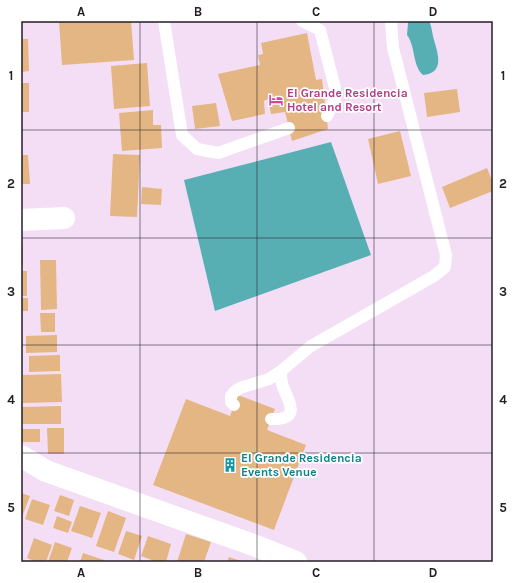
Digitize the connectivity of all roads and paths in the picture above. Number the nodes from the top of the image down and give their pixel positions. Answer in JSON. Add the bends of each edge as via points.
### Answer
{"nodes":[{"id":1,"x":164,"y":21,"type":"edge"},
{"id":2,"x":302,"y":21,"type":"edge"},
{"id":3,"x":391,"y":21,"type":"edge"},
{"id":4,"x":327,"y":116,"type":"dead end"},
{"id":5,"x":289,"y":128,"type":"dead end"},
{"id":6,"x":64,"y":218,"type":"dead end"},
{"id":7,"x":21,"y":220,"type":"edge"},
{"id":8,"x":281,"y":371,"type":"junction"},
{"id":9,"x":234,"y":406,"type":"dead end"},
{"id":10,"x":271,"y":419,"type":"dead end"},
{"id":11,"x":21,"y":456,"type":"edge"},
{"id":12,"x":296,"y":562,"type":"edge"}],
"edges":[{"from":1,"to":5,"type":"lane","via":[[182,135],[196,149],[218,153]]},
{"from":2,"to":4,"type":"lane","via":[[320,30],[335,88],[335,99]]},
{"from":3,"to":8,"type":"lane","via":[[393,48],[446,254],[445,267],[434,276],[311,346]]},
{"from":6,"to":7,"type":"street"},
{"from":8,"to":9,"type":"lane","via":[[269,379],[234,392],[231,396]]},
{"from":8,"to":10,"type":"lane","via":[[291,413],[286,418]]},
{"from":11,"to":12,"type":"street","via":[[46,471]]}]}
